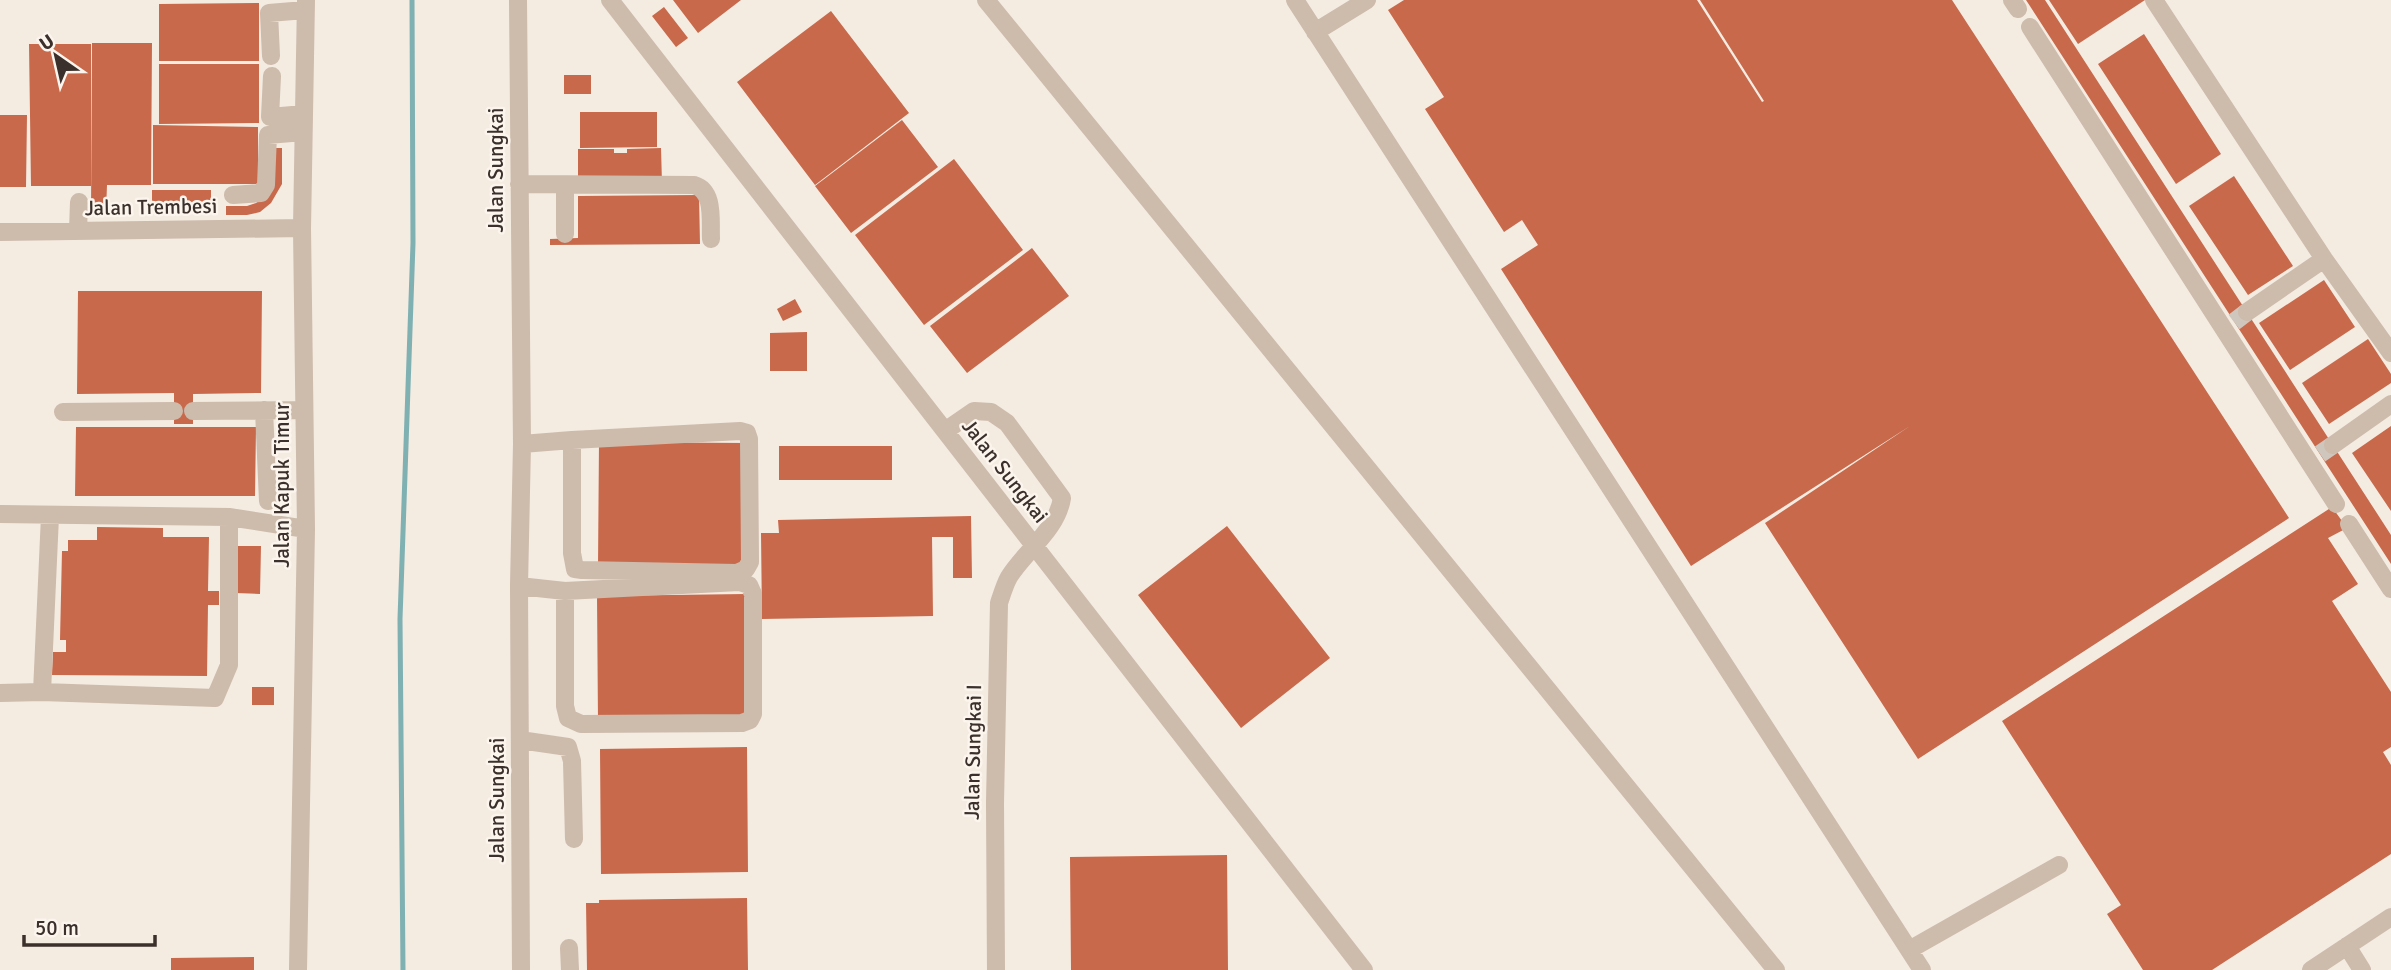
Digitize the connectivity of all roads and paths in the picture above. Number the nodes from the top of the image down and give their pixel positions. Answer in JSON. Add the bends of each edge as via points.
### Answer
{"nodes":[{"id":1,"x":518,"y":0,"type":"edge"},
{"id":2,"x":610,"y":0,"type":"edge"},
{"id":3,"x":986,"y":0,"type":"edge"},
{"id":4,"x":1295,"y":0,"type":"edge"},
{"id":5,"x":1367,"y":0,"type":"edge"},
{"id":6,"x":2154,"y":0,"type":"edge"},
{"id":7,"x":305,"y":5,"type":"edge"},
{"id":8,"x":2030,"y":27,"type":"dead end"},
{"id":9,"x":1315,"y":32,"type":"junction"},
{"id":10,"x":271,"y":56,"type":"dead end"},
{"id":11,"x":272,"y":76,"type":"dead end"},
{"id":12,"x":304,"y":123,"type":"junction"},
{"id":13,"x":519,"y":184,"type":"junction"},
{"id":14,"x":565,"y":186,"type":"junction"},
{"id":15,"x":233,"y":195,"type":"dead end"},
{"id":16,"x":79,"y":202,"type":"dead end"},
{"id":17,"x":302,"y":228,"type":"junction"},
{"id":18,"x":78,"y":231,"type":"junction"},
{"id":19,"x":0,"y":232,"type":"edge"},
{"id":20,"x":565,"y":234,"type":"dead end"},
{"id":21,"x":711,"y":239,"type":"dead end"},
{"id":22,"x":2324,"y":258,"type":"junction"},
{"id":23,"x":2235,"y":321,"type":"junction"},
{"id":24,"x":2391,"y":353,"type":"edge"},
{"id":25,"x":2391,"y":404,"type":"edge"},
{"id":26,"x":264,"y":410,"type":"junction"},
{"id":27,"x":304,"y":410,"type":"junction"},
{"id":28,"x":174,"y":411,"type":"dead end"},
{"id":29,"x":193,"y":411,"type":"dead end"},
{"id":30,"x":63,"y":412,"type":"dead end"},
{"id":31,"x":945,"y":431,"type":"junction"},
{"id":32,"x":572,"y":440,"type":"junction"},
{"id":33,"x":522,"y":444,"type":"junction"},
{"id":34,"x":2321,"y":453,"type":"junction"},
{"id":35,"x":268,"y":500,"type":"dead end"},
{"id":36,"x":2336,"y":503,"type":"dead end"},
{"id":37,"x":0,"y":514,"type":"edge"},
{"id":38,"x":50,"y":516,"type":"junction"},
{"id":39,"x":229,"y":517,"type":"junction"},
{"id":40,"x":2348,"y":524,"type":"dead end"},
{"id":41,"x":306,"y":529,"type":"junction"},
{"id":42,"x":1034,"y":546,"type":"junction"},
{"id":43,"x":519,"y":586,"type":"junction"},
{"id":44,"x":2391,"y":589,"type":"edge"},
{"id":45,"x":565,"y":591,"type":"junction"},
{"id":46,"x":42,"y":692,"type":"junction"},
{"id":47,"x":0,"y":693,"type":"edge"},
{"id":48,"x":520,"y":740,"type":"junction"},
{"id":49,"x":574,"y":839,"type":"dead end"},
{"id":50,"x":2059,"y":866,"type":"dead end"},
{"id":51,"x":2391,"y":917,"type":"edge"},
{"id":52,"x":2347,"y":946,"type":"junction"},
{"id":53,"x":569,"y":948,"type":"dead end"},
{"id":54,"x":1909,"y":950,"type":"junction"},
{"id":55,"x":298,"y":970,"type":"edge"},
{"id":56,"x":520,"y":970,"type":"edge"},
{"id":57,"x":569,"y":970,"type":"edge"},
{"id":58,"x":996,"y":970,"type":"edge"},
{"id":59,"x":1364,"y":970,"type":"edge"},
{"id":60,"x":1776,"y":970,"type":"edge"},
{"id":61,"x":1922,"y":970,"type":"edge"},
{"id":62,"x":2311,"y":970,"type":"edge"},
{"id":63,"x":2362,"y":970,"type":"edge"}],
"edges":[{"from":1,"to":13,"type":"street","name":"Jalan Sungkai"},
{"from":2,"to":31,"type":"street","name":"Jalan Sungkai"},
{"from":3,"to":60,"type":"street"},
{"from":4,"to":9,"type":"street"},
{"from":5,"to":9,"type":"street"},
{"from":6,"to":22,"type":"street"},
{"from":7,"to":10,"type":"street","via":[[269,13]]},
{"from":7,"to":12,"type":"street","name":"Jalan Kapuk Timur"},
{"from":8,"to":23,"type":"street"},
{"from":9,"to":54,"type":"street"},
{"from":11,"to":12,"type":"street","via":[[270,117]]},
{"from":12,"to":15,"type":"street","via":[[268,135],[266,186],[261,193]]},
{"from":12,"to":17,"type":"street","name":"Jalan Kapuk Timur"},
{"from":13,"to":14,"type":"street"},
{"from":13,"to":33,"type":"street","name":"Jalan Sungkai"},
{"from":14,"to":20,"type":"street"},
{"from":14,"to":21,"type":"street","via":[[703,187],[708,195]]},
{"from":16,"to":18,"type":"street"},
{"from":17,"to":18,"type":"street","name":"Jalan Trembesi"},
{"from":17,"to":27,"type":"street","name":"Jalan Kapuk Timur"},
{"from":18,"to":19,"type":"street","name":"Jalan Trembesi"},
{"from":22,"to":23,"type":"street"},
{"from":22,"to":24,"type":"street"},
{"from":23,"to":34,"type":"street"},
{"from":25,"to":34,"type":"street"},
{"from":26,"to":27,"type":"street"},
{"from":26,"to":29,"type":"street"},
{"from":26,"to":35,"type":"street"},
{"from":27,"to":41,"type":"street","name":"Jalan Kapuk Timur"},
{"from":28,"to":30,"type":"street"},
{"from":31,"to":42,"type":"street","name":"Jalan Sungkai"},
{"from":31,"to":42,"type":"street","name":"Jalan Sungkai I","via":[[974,411],[991,412],[1007,423],[1062,499],[1060,510]]},
{"from":32,"to":32,"type":"street","via":[[575,569],[737,573],[746,569],[750,562],[747,433]]},
{"from":32,"to":33,"type":"street"},
{"from":33,"to":43,"type":"street","name":"Jalan Sungkai"},
{"from":34,"to":36,"type":"street"},
{"from":37,"to":38,"type":"street"},
{"from":38,"to":39,"type":"street"},
{"from":38,"to":46,"type":"street"},
{"from":39,"to":41,"type":"street"},
{"from":39,"to":46,"type":"street","via":[[229,665],[215,698]]},
{"from":40,"to":44,"type":"street"},
{"from":41,"to":55,"type":"street","name":"Jalan Kapuk Timur"},
{"from":42,"to":58,"type":"street","name":"Jalan Sungkai I","via":[[1009,578],[999,603]]},
{"from":42,"to":59,"type":"street","name":"Jalan Sungkai"},
{"from":43,"to":45,"type":"street"},
{"from":43,"to":48,"type":"street","name":"Jalan Sungkai"},
{"from":45,"to":45,"type":"street","via":[[568,718],[581,724],[750,720],[753,594],[749,584]]},
{"from":46,"to":47,"type":"street"},
{"from":48,"to":49,"type":"street","via":[[568,747]]},
{"from":48,"to":56,"type":"street","name":"Jalan Sungkai"},
{"from":50,"to":54,"type":"street"},
{"from":51,"to":52,"type":"street"},
{"from":52,"to":62,"type":"street"},
{"from":52,"to":63,"type":"street"},
{"from":53,"to":57,"type":"street"},
{"from":54,"to":61,"type":"street"}]}
